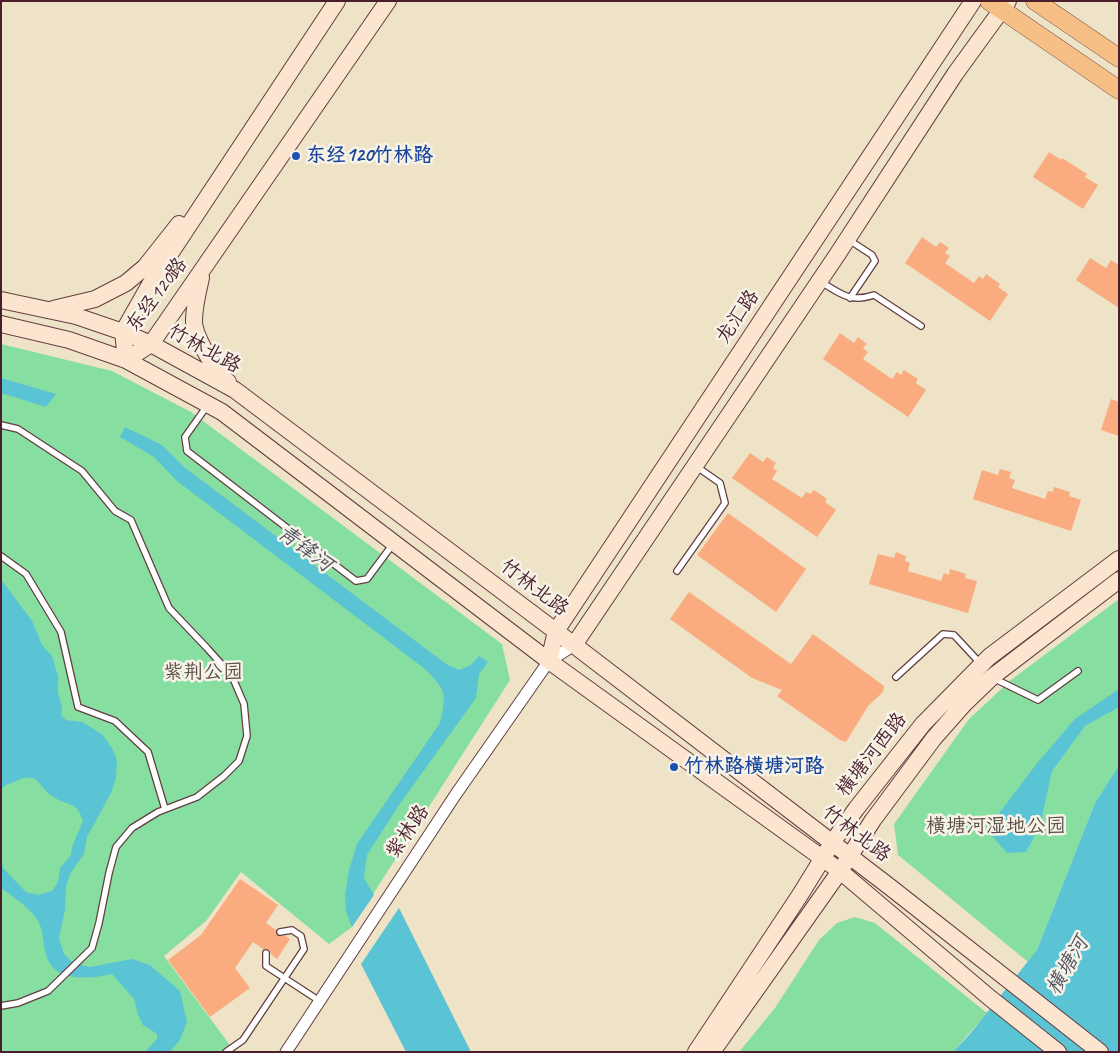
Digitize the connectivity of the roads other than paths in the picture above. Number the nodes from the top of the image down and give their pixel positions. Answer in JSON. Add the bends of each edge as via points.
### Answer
{"nodes":[{"id":1,"x":337,"y":1,"type":"edge"},
{"id":2,"x":388,"y":1,"type":"edge"},
{"id":3,"x":973,"y":1,"type":"edge"},
{"id":4,"x":1035,"y":1,"type":"edge"},
{"id":5,"x":999,"y":4,"type":"edge"},
{"id":6,"x":1119,"y":58,"type":"edge"},
{"id":7,"x":1119,"y":90,"type":"edge"},
{"id":8,"x":253,"y":130,"type":"junction"},
{"id":9,"x":848,"y":238,"type":"junction"},
{"id":10,"x":204,"y":266,"type":"junction"},
{"id":11,"x":820,"y":280,"type":"junction"},
{"id":12,"x":850,"y":298,"type":"junction"},
{"id":13,"x":1,"y":300,"type":"edge"},
{"id":14,"x":48,"y":310,"type":"junction"},
{"id":15,"x":1,"y":324,"type":"edge"},
{"id":16,"x":921,"y":326,"type":"dead end"},
{"id":17,"x":123,"y":332,"type":"junction"},
{"id":18,"x":151,"y":344,"type":"junction"},
{"id":19,"x":126,"y":360,"type":"junction"},
{"id":20,"x":209,"y":404,"type":"junction"},
{"id":21,"x":1,"y":425,"type":"edge"},
{"id":22,"x":283,"y":426,"type":"junction"},
{"id":23,"x":695,"y":466,"type":"junction"},
{"id":24,"x":394,"y":542,"type":"junction"},
{"id":25,"x":1,"y":556,"type":"edge"},
{"id":26,"x":1119,"y":559,"type":"edge"},
{"id":27,"x":677,"y":572,"type":"dead end"},
{"id":28,"x":1119,"y":580,"type":"edge"},
{"id":29,"x":556,"y":631,"type":"junction"},
{"id":30,"x":574,"y":644,"type":"junction"},
{"id":31,"x":549,"y":661,"type":"junction"},
{"id":32,"x":986,"y":671,"type":"junction"},
{"id":33,"x":1078,"y":671,"type":"dead end"},
{"id":34,"x":896,"y":677,"type":"dead end"},
{"id":35,"x":165,"y":809,"type":"junction"},
{"id":36,"x":832,"y":843,"type":"junction"},
{"id":37,"x":849,"y":856,"type":"junction"},
{"id":38,"x":822,"y":859,"type":"junction"},
{"id":39,"x":840,"y":871,"type":"junction"},
{"id":40,"x":280,"y":932,"type":"dead end"},
{"id":41,"x":266,"y":953,"type":"dead end"},
{"id":42,"x":284,"y":978,"type":"junction"},
{"id":43,"x":318,"y":1000,"type":"junction"},
{"id":44,"x":1,"y":1006,"type":"edge"},
{"id":45,"x":226,"y":1052,"type":"edge"},
{"id":46,"x":286,"y":1052,"type":"edge"},
{"id":47,"x":696,"y":1052,"type":"edge"},
{"id":48,"x":712,"y":1052,"type":"edge"},
{"id":49,"x":1058,"y":1052,"type":"edge"},
{"id":50,"x":1100,"y":1052,"type":"edge"}],
"edges":[{"from":1,"to":8,"type":"main road","name":"东经120路"},
{"from":2,"to":10,"type":"main road","name":"东经120路"},
{"from":3,"to":29,"type":"main road","name":"龙汇路"},
{"from":4,"to":6,"type":"main road"},
{"from":5,"to":7,"type":"main road"},
{"from":5,"to":9,"type":"main road"},
{"from":8,"to":14,"type":"main road","via":[[145,267],[126,284],[95,299]]},
{"from":8,"to":17,"type":"main road","name":"东经120路","via":[[152,281]]},
{"from":9,"to":11,"type":"main road"},
{"from":9,"to":12,"type":"lane","via":[[875,260]]},
{"from":10,"to":18,"type":"main road","name":"东经120路"},
{"from":10,"to":22,"type":"main road","via":[[194,322],[205,352],[223,379]]},
{"from":11,"to":12,"type":"lane"},
{"from":11,"to":23,"type":"main road"},
{"from":12,"to":16,"type":"lane","via":[[861,300],[874,295]]},
{"from":13,"to":14,"type":"main road","name":"竹林北路"},
{"from":14,"to":17,"type":"main road","name":"竹林北路"},
{"from":15,"to":19,"type":"main road","name":"竹林北路","via":[[68,340]]},
{"from":17,"to":18,"type":"main road","name":"竹林北路"},
{"from":17,"to":19,"type":"main road","name":"东经120路"},
{"from":18,"to":19,"type":"main road","name":"东经120路"},
{"from":18,"to":22,"type":"main road","name":"竹林北路","via":[[235,390]]},
{"from":19,"to":20,"type":"main road","name":"竹林北路"},
{"from":20,"to":24,"type":"main road","name":"竹林北路"},
{"from":20,"to":24,"type":"lane","via":[[185,437],[187,451],[356,581],[367,579]]},
{"from":21,"to":35,"type":"lane","via":[[18,429],[82,471],[115,511],[131,520],[169,608],[232,676],[244,704],[246,736],[239,761],[197,797]]},
{"from":22,"to":29,"type":"main road","name":"竹林北路"},
{"from":23,"to":27,"type":"lane","via":[[720,483],[725,503]]},
{"from":23,"to":30,"type":"main road"},
{"from":24,"to":31,"type":"main road","name":"竹林北路"},
{"from":25,"to":35,"type":"lane","via":[[26,574],[62,632],[78,707],[115,721],[148,752]]},
{"from":26,"to":32,"type":"main road","name":"横塘河西路","via":[[988,658]]},
{"from":28,"to":32,"type":"main road","name":"横塘河西路"},
{"from":29,"to":30,"type":"main road","name":"竹林北路"},
{"from":29,"to":31,"type":"main road","name":"龙汇路"},
{"from":30,"to":31,"type":"street","name":"紫林路"},
{"from":30,"to":36,"type":"main road","name":"竹林北路"},
{"from":31,"to":38,"type":"main road","name":"竹林北路"},
{"from":31,"to":43,"type":"street","name":"紫林路"},
{"from":32,"to":33,"type":"lane","via":[[1038,700]]},
{"from":32,"to":34,"type":"lane","via":[[954,635],[943,634]]},
{"from":32,"to":36,"type":"main road","name":"横塘河西路","via":[[923,724]]},
{"from":32,"to":37,"type":"main road","name":"横塘河西路"},
{"from":35,"to":44,"type":"lane","via":[[132,828],[116,848],[92,948],[48,991]]},
{"from":36,"to":37,"type":"main road","name":"竹林北路"},
{"from":36,"to":38,"type":"main road","name":"横塘河西路"},
{"from":37,"to":39,"type":"main road","name":"横塘河西路"},
{"from":37,"to":50,"type":"main road","name":"竹林北路"},
{"from":38,"to":39,"type":"main road","name":"竹林北路"},
{"from":38,"to":47,"type":"main road","name":"横塘河西路"},
{"from":39,"to":48,"type":"main road","name":"横塘河西路"},
{"from":39,"to":49,"type":"main road","name":"竹林北路"},
{"from":40,"to":42,"type":"lane","via":[[292,930],[301,936],[304,949]]},
{"from":41,"to":42,"type":"lane","via":[[266,966]]},
{"from":42,"to":43,"type":"lane"},
{"from":42,"to":45,"type":"lane","via":[[242,1040]]},
{"from":43,"to":46,"type":"street","name":"紫林路"}]}
